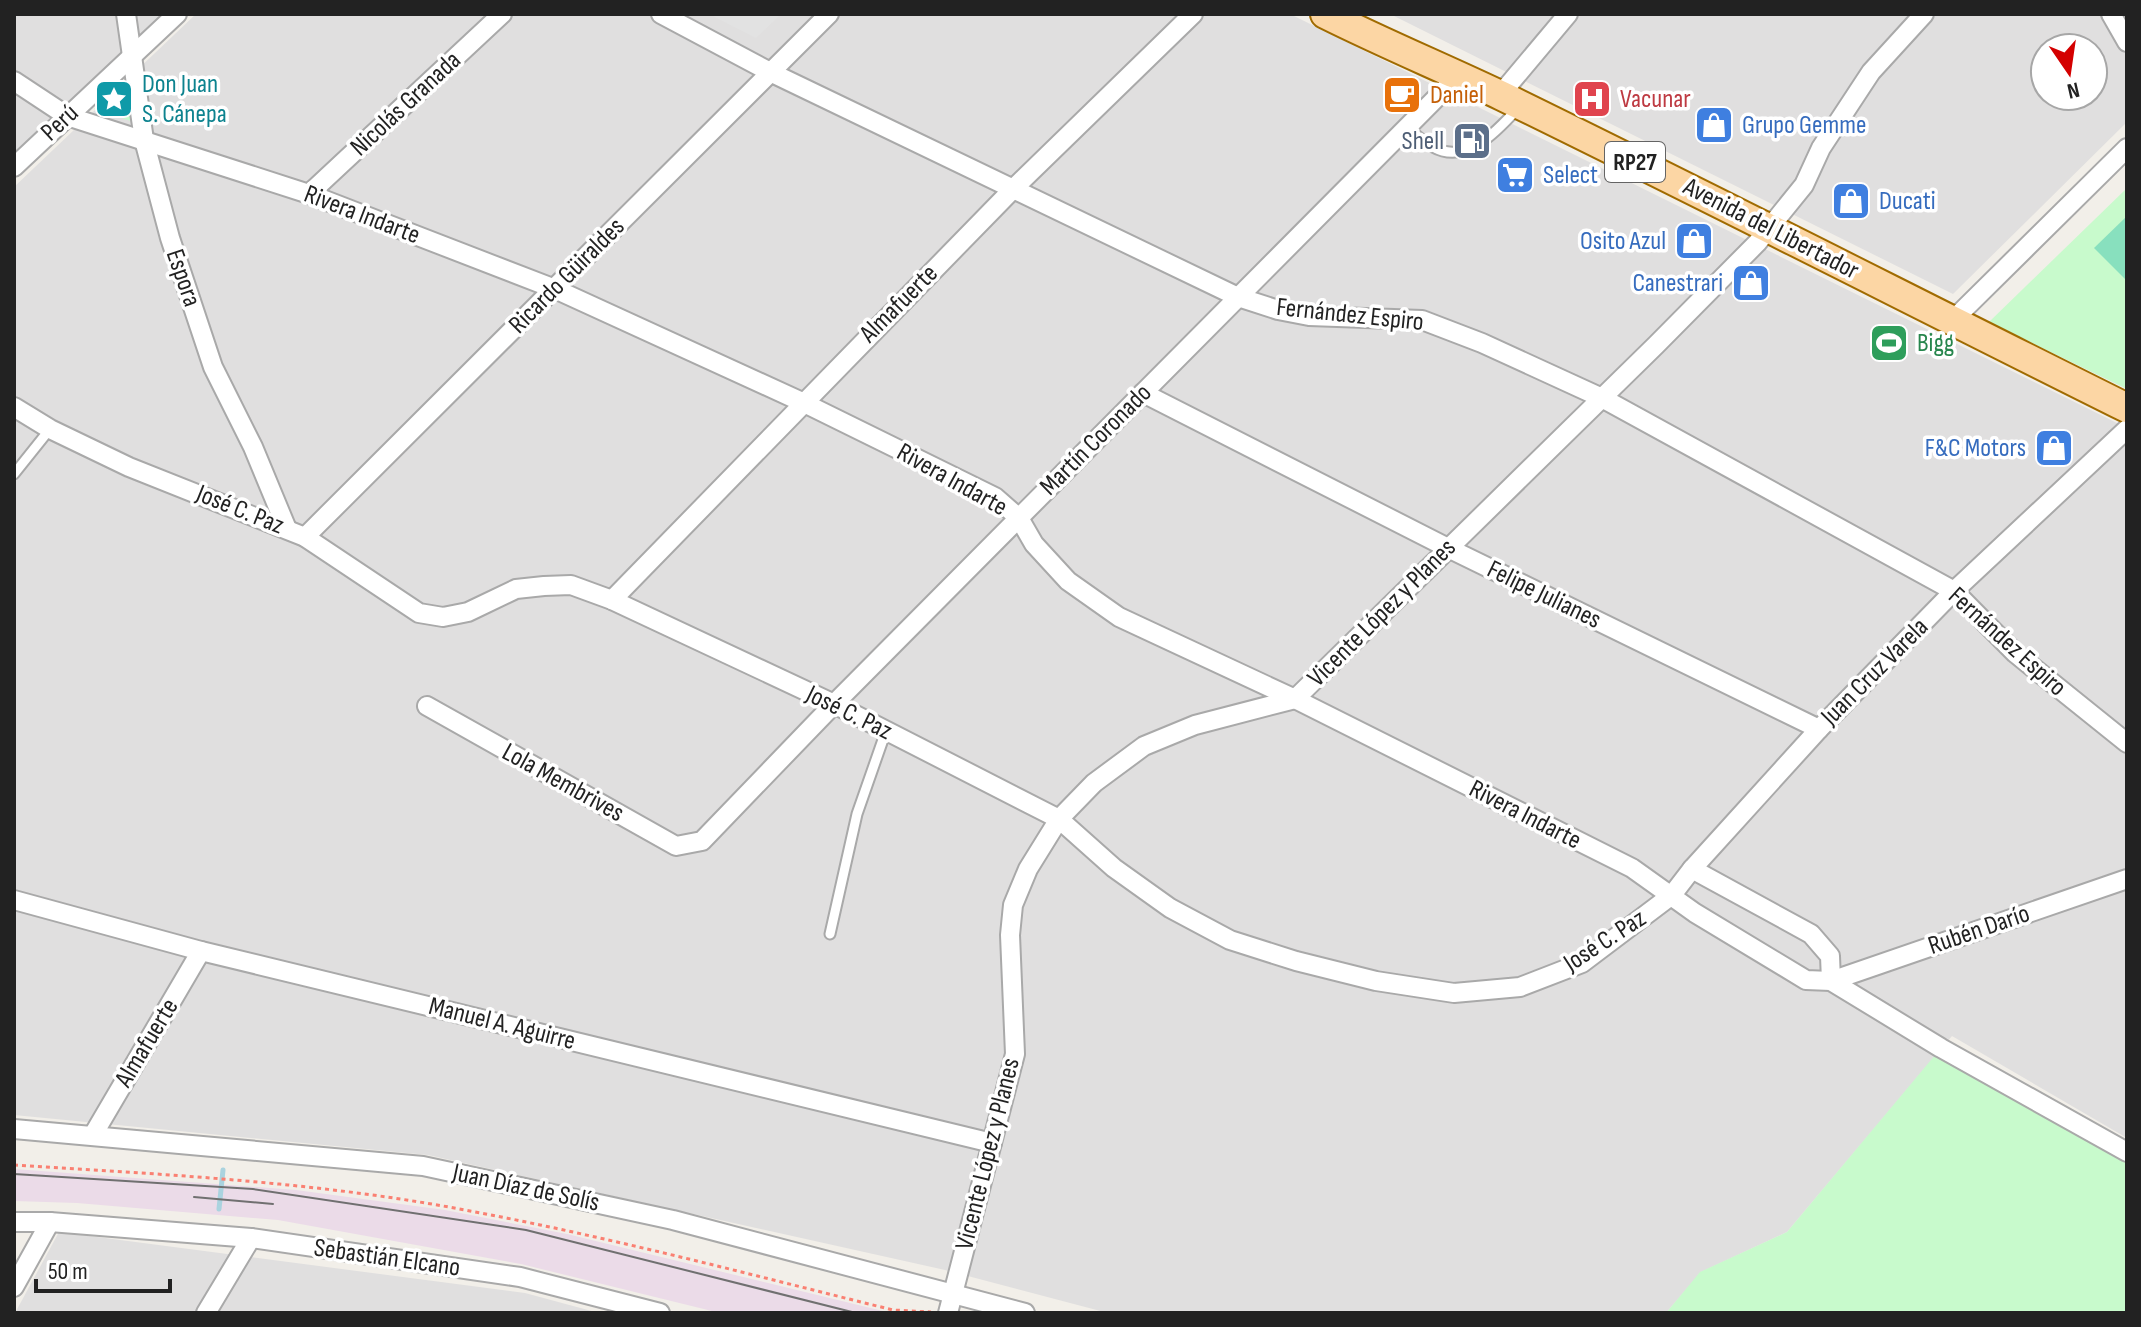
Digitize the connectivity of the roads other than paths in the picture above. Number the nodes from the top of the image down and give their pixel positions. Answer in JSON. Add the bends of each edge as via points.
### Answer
{"nodes":[{"id":1,"x":126,"y":14,"type":"edge"},
{"id":2,"x":177,"y":14,"type":"edge"},
{"id":3,"x":502,"y":14,"type":"edge"},
{"id":4,"x":661,"y":14,"type":"edge"},
{"id":5,"x":829,"y":14,"type":"edge"},
{"id":6,"x":1193,"y":14,"type":"edge"},
{"id":7,"x":1325,"y":14,"type":"edge"},
{"id":8,"x":1568,"y":14,"type":"edge"},
{"id":9,"x":1924,"y":14,"type":"edge"},
{"id":10,"x":2111,"y":14,"type":"edge"},
{"id":11,"x":2127,"y":42,"type":"edge"},
{"id":12,"x":131,"y":57,"type":"junction"},
{"id":13,"x":770,"y":72,"type":"junction"},
{"id":14,"x":1458,"y":76,"type":"junction"},
{"id":15,"x":14,"y":81,"type":"edge"},
{"id":16,"x":1510,"y":100,"type":"junction"},
{"id":17,"x":67,"y":116,"type":"junction"},
{"id":18,"x":1407,"y":127,"type":"junction"},
{"id":19,"x":144,"y":140,"type":"junction"},
{"id":20,"x":2127,"y":148,"type":"edge"},
{"id":21,"x":14,"y":167,"type":"edge"},
{"id":22,"x":1013,"y":189,"type":"junction"},
{"id":23,"x":309,"y":194,"type":"junction"},
{"id":24,"x":1770,"y":228,"type":"junction"},
{"id":25,"x":555,"y":289,"type":"junction"},
{"id":26,"x":1238,"y":297,"type":"junction"},
{"id":27,"x":1952,"y":321,"type":"junction"},
{"id":28,"x":1143,"y":393,"type":"junction"},
{"id":29,"x":1602,"y":398,"type":"junction"},
{"id":30,"x":802,"y":402,"type":"junction"},
{"id":31,"x":14,"y":407,"type":"edge"},
{"id":32,"x":2127,"y":408,"type":"edge"},
{"id":33,"x":50,"y":429,"type":"junction"},
{"id":34,"x":2127,"y":429,"type":"edge"},
{"id":35,"x":14,"y":474,"type":"edge"},
{"id":36,"x":1019,"y":518,"type":"junction"},
{"id":37,"x":287,"y":529,"type":"junction"},
{"id":38,"x":305,"y":537,"type":"junction"},
{"id":39,"x":1448,"y":548,"type":"junction"},
{"id":40,"x":1954,"y":591,"type":"junction"},
{"id":41,"x":612,"y":600,"type":"junction"},
{"id":42,"x":1295,"y":699,"type":"junction"},
{"id":43,"x":834,"y":704,"type":"junction"},
{"id":44,"x":427,"y":706,"type":"dead end"},
{"id":45,"x":1819,"y":729,"type":"junction"},
{"id":46,"x":886,"y":731,"type":"junction"},
{"id":47,"x":2127,"y":743,"type":"edge"},
{"id":48,"x":1059,"y":819,"type":"junction"},
{"id":49,"x":702,"y":841,"type":"joint"},
{"id":50,"x":1692,"y":869,"type":"junction"},
{"id":51,"x":2127,"y":879,"type":"edge"},
{"id":52,"x":1672,"y":895,"type":"junction"},
{"id":53,"x":14,"y":900,"type":"edge"},
{"id":54,"x":830,"y":934,"type":"dead end"},
{"id":55,"x":201,"y":951,"type":"junction"},
{"id":56,"x":1831,"y":981,"type":"junction"},
{"id":57,"x":14,"y":1129,"type":"edge"},
{"id":58,"x":93,"y":1135,"type":"junction"},
{"id":59,"x":992,"y":1143,"type":"junction"},
{"id":60,"x":2127,"y":1152,"type":"edge"},
{"id":61,"x":14,"y":1222,"type":"edge"},
{"id":62,"x":50,"y":1222,"type":"junction"},
{"id":63,"x":251,"y":1238,"type":"junction"},
{"id":64,"x":14,"y":1287,"type":"edge"},
{"id":65,"x":954,"y":1294,"type":"junction"},
{"id":66,"x":206,"y":1313,"type":"edge"},
{"id":67,"x":660,"y":1313,"type":"edge"},
{"id":68,"x":946,"y":1313,"type":"edge"},
{"id":69,"x":1025,"y":1313,"type":"edge"}],
"edges":[{"from":1,"to":12,"type":"street","name":"Espora"},
{"from":2,"to":12,"type":"street","name":"Perú"},
{"from":3,"to":23,"type":"street","name":"Nicolás Granada"},
{"from":4,"to":13,"type":"street","name":"Fernández Espiro"},
{"from":5,"to":13,"type":"street","name":"Ricardo Güiraldes"},
{"from":6,"to":22,"type":"street","name":"Almafuerte"},
{"from":7,"to":14,"type":"main road","name":"Avenida del Libertador","number":"RP27"},
{"from":8,"to":16,"type":"street"},
{"from":9,"to":24,"type":"street","name":"Vicente López y Planes","via":[[1871,72],[1821,148],[1804,185]]},
{"from":10,"to":11,"type":"street"},
{"from":12,"to":17,"type":"street","name":"Perú"},
{"from":12,"to":19,"type":"street","name":"Espora"},
{"from":13,"to":22,"type":"street","name":"Fernández Espiro"},
{"from":13,"to":25,"type":"street","name":"Ricardo Güiraldes"},
{"from":14,"to":16,"type":"main road","name":"Avenida del Libertador","number":"RP27"},
{"from":14,"to":18,"type":"street","name":"Martín Coronado"},
{"from":15,"to":17,"type":"street","name":"Rivera Indarte"},
{"from":16,"to":18,"type":"lane","via":[[1499,129],[1480,144],[1455,152],[1435,149]]},
{"from":16,"to":24,"type":"main road","name":"Avenida del Libertador","number":"RP27"},
{"from":17,"to":19,"type":"street","name":"Rivera Indarte"},
{"from":17,"to":21,"type":"street","name":"Perú"},
{"from":18,"to":26,"type":"street","name":"Martín Coronado"},
{"from":19,"to":23,"type":"street","name":"Rivera Indarte"},
{"from":19,"to":37,"type":"street","name":"Espora","via":[[213,367]]},
{"from":20,"to":27,"type":"street"},
{"from":22,"to":26,"type":"street","name":"Fernández Espiro"},
{"from":22,"to":30,"type":"street","name":"Almafuerte"},
{"from":23,"to":25,"type":"street","name":"Rivera Indarte"},
{"from":24,"to":27,"type":"main road","name":"Avenida del Libertador","number":"RP27"},
{"from":24,"to":29,"type":"street","name":"Vicente López y Planes"},
{"from":25,"to":30,"type":"street","name":"Rivera Indarte"},
{"from":25,"to":38,"type":"street","name":"Ricardo Güiraldes"},
{"from":26,"to":28,"type":"street","name":"Martín Coronado"},
{"from":26,"to":29,"type":"street","name":"Fernández Espiro","via":[[1309,316],[1422,320]]},
{"from":27,"to":32,"type":"main road","name":"Avenida del Libertador","number":"RP27"},
{"from":28,"to":36,"type":"street","name":"Martín Coronado"},
{"from":28,"to":39,"type":"street","name":"Felipe Julianes"},
{"from":29,"to":39,"type":"street","name":"Vicente López y Planes"},
{"from":29,"to":40,"type":"street","name":"Fernández Espiro"},
{"from":30,"to":36,"type":"street","name":"Rivera Indarte","via":[[995,497]]},
{"from":30,"to":41,"type":"street","name":"Almafuerte"},
{"from":31,"to":33,"type":"street","name":"José C. Paz"},
{"from":33,"to":35,"type":"lane"},
{"from":33,"to":37,"type":"street","name":"José C. Paz","via":[[129,467]]},
{"from":34,"to":40,"type":"street","name":"Juan Cruz Varela"},
{"from":36,"to":42,"type":"street","name":"Rivera Indarte","via":[[1034,544],[1068,581],[1119,617]]},
{"from":36,"to":43,"type":"street","name":"Martín Coronado"},
{"from":37,"to":38,"type":"street","name":"José C. Paz"},
{"from":38,"to":41,"type":"street","name":"José C. Paz","via":[[419,613],[443,617],[468,612],[516,589],[544,586],[571,585]]},
{"from":39,"to":42,"type":"street","name":"Vicente López y Planes"},
{"from":39,"to":45,"type":"street","name":"Felipe Julianes"},
{"from":40,"to":45,"type":"street","name":"Juan Cruz Varela"},
{"from":40,"to":47,"type":"street","name":"Fernández Espiro","via":[[2015,653]]},
{"from":41,"to":43,"type":"street","name":"José C. Paz"},
{"from":42,"to":48,"type":"street","name":"Vicente López y Planes","via":[[1195,725],[1144,746],[1094,783]]},
{"from":42,"to":52,"type":"street","name":"Rivera Indarte","via":[[1632,868]]},
{"from":43,"to":46,"type":"street","name":"José C. Paz"},
{"from":43,"to":49,"type":"street","name":"Martín Coronado"},
{"from":44,"to":49,"type":"street","name":"Lola Membrives","via":[[676,846]]},
{"from":45,"to":50,"type":"street","name":"Juan Cruz Varela"},
{"from":46,"to":48,"type":"street","name":"José C. Paz"},
{"from":46,"to":54,"type":"lane","via":[[857,814]]},
{"from":48,"to":52,"type":"street","name":"José C. Paz","via":[[1170,908],[1230,940],[1376,981],[1454,993],[1520,987],[1582,963]]},
{"from":48,"to":59,"type":"street","name":"Vicente López y Planes","via":[[1013,905],[1015,1054]]},
{"from":50,"to":52,"type":"street","name":"Juan Cruz Varela"},
{"from":50,"to":56,"type":"street","via":[[1811,934],[1830,956]]},
{"from":51,"to":56,"type":"street","name":"Rubén Darío"},
{"from":52,"to":56,"type":"street","name":"Rivera Indarte","via":[[1806,980]]},
{"from":53,"to":55,"type":"street","name":"Manuel A. Aguirre"},
{"from":55,"to":58,"type":"street","name":"Almafuerte"},
{"from":55,"to":59,"type":"street","name":"Manuel A. Aguirre"},
{"from":56,"to":60,"type":"street","name":"Rivera Indarte"},
{"from":57,"to":58,"type":"street","name":"Juan Díaz de Solís"},
{"from":58,"to":65,"type":"street","name":"Juan Díaz de Solís","via":[[423,1166],[673,1220]]},
{"from":59,"to":65,"type":"street","name":"Vicente López y Planes"},
{"from":61,"to":62,"type":"street","name":"Sebastián Elcano"},
{"from":62,"to":63,"type":"street","name":"Sebastián Elcano"},
{"from":62,"to":64,"type":"street"},
{"from":63,"to":66,"type":"street"},
{"from":63,"to":67,"type":"street","name":"Sebastián Elcano","via":[[520,1277]]},
{"from":65,"to":68,"type":"street","name":"Vicente López y Planes"},
{"from":65,"to":69,"type":"street","name":"Juan Díaz de Solís"}]}
